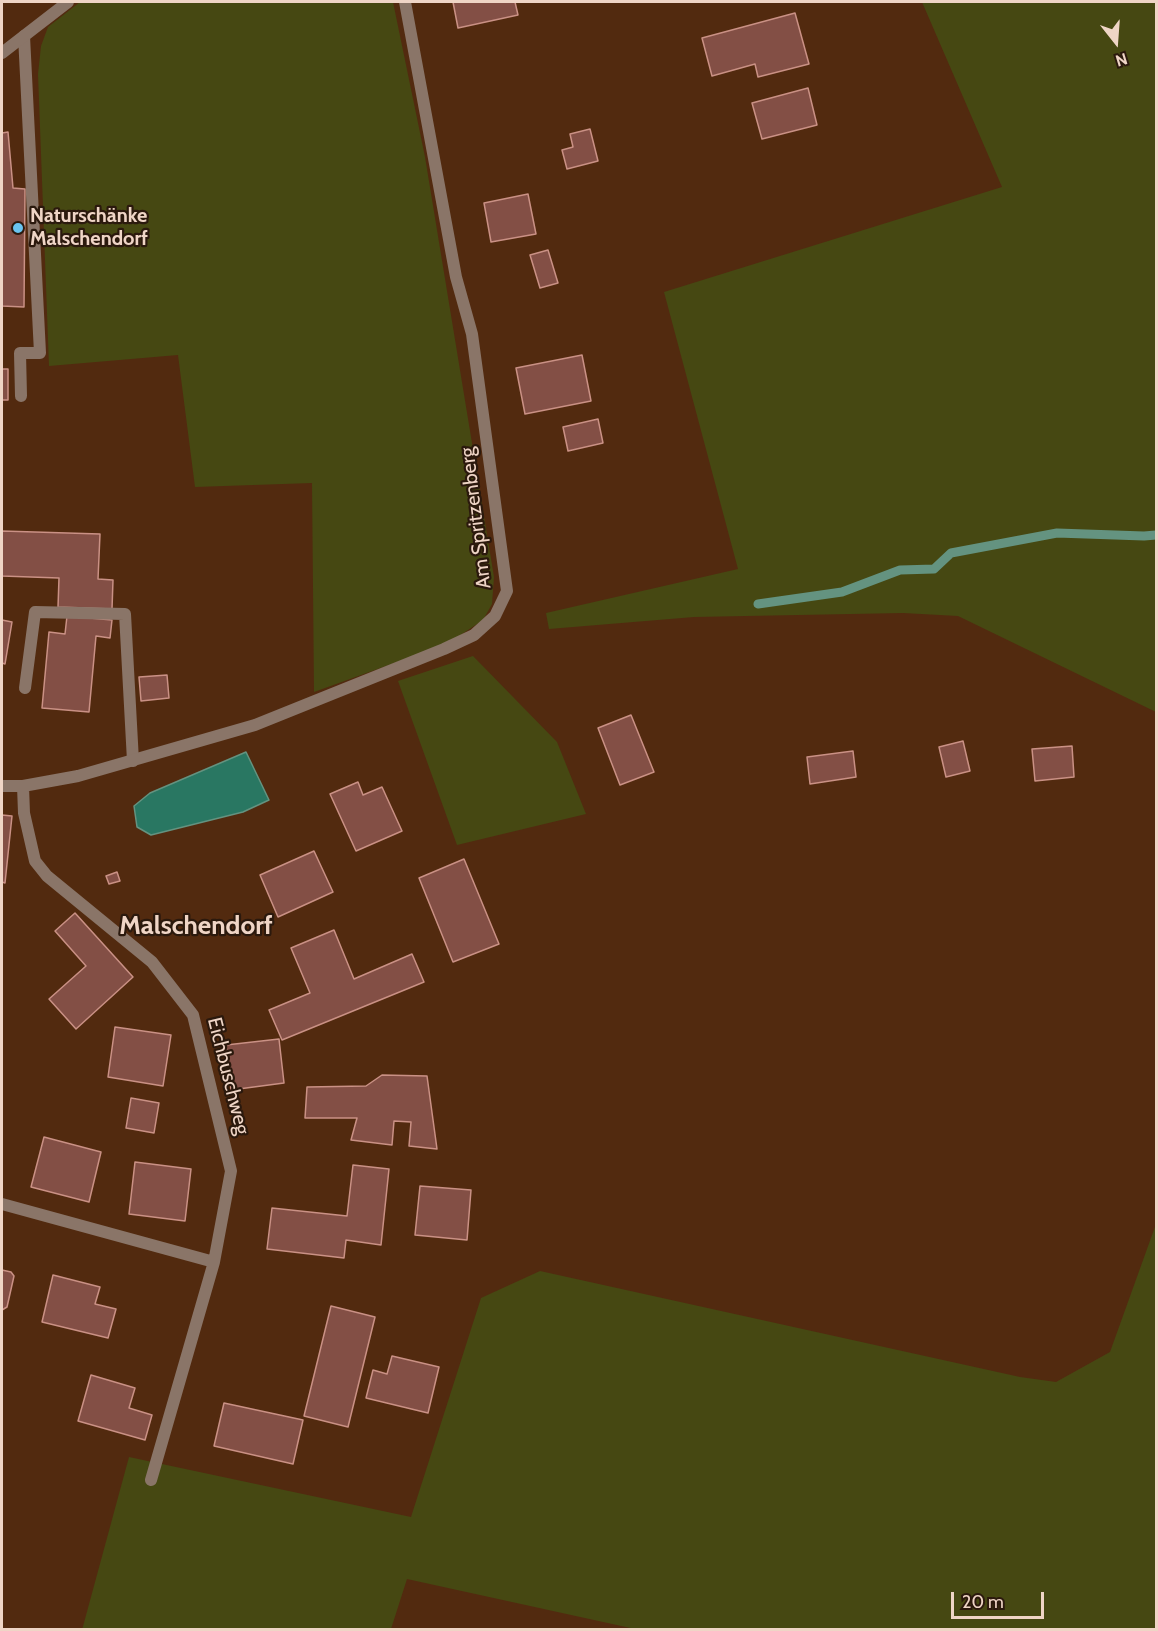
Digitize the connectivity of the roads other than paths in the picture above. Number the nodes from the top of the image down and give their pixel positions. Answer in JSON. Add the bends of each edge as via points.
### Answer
{"nodes":[{"id":1,"x":68,"y":2,"type":"edge"},
{"id":2,"x":405,"y":2,"type":"edge"},
{"id":3,"x":24,"y":36,"type":"junction"},
{"id":4,"x":2,"y":53,"type":"edge"},
{"id":5,"x":21,"y":396,"type":"dead end"},
{"id":6,"x":25,"y":688,"type":"dead end"},
{"id":7,"x":133,"y":761,"type":"junction"},
{"id":8,"x":2,"y":786,"type":"edge"},
{"id":9,"x":22,"y":786,"type":"junction"},
{"id":10,"x":2,"y":1204,"type":"edge"},
{"id":11,"x":214,"y":1262,"type":"junction"},
{"id":12,"x":151,"y":1480,"type":"dead end"}],
"edges":[{"from":1,"to":3,"type":"street"},
{"from":2,"to":7,"type":"street","name":"Am Spritzenberg","via":[[456,277],[471,334],[507,591],[495,616],[474,635],[444,649],[255,725]]},
{"from":3,"to":4,"type":"street"},
{"from":3,"to":5,"type":"street","via":[[40,353],[20,353]]},
{"from":6,"to":7,"type":"street","via":[[35,612],[125,614]]},
{"from":7,"to":9,"type":"street","name":"Am Spritzenberg"},
{"from":8,"to":9,"type":"street","name":"Am Spritzenberg"},
{"from":9,"to":11,"type":"street","name":"Eichbuschweg","via":[[35,861],[47,876],[152,963],[193,1015],[231,1171]]},
{"from":10,"to":11,"type":"street"},
{"from":11,"to":12,"type":"street","name":"Eichbuschweg"}]}
